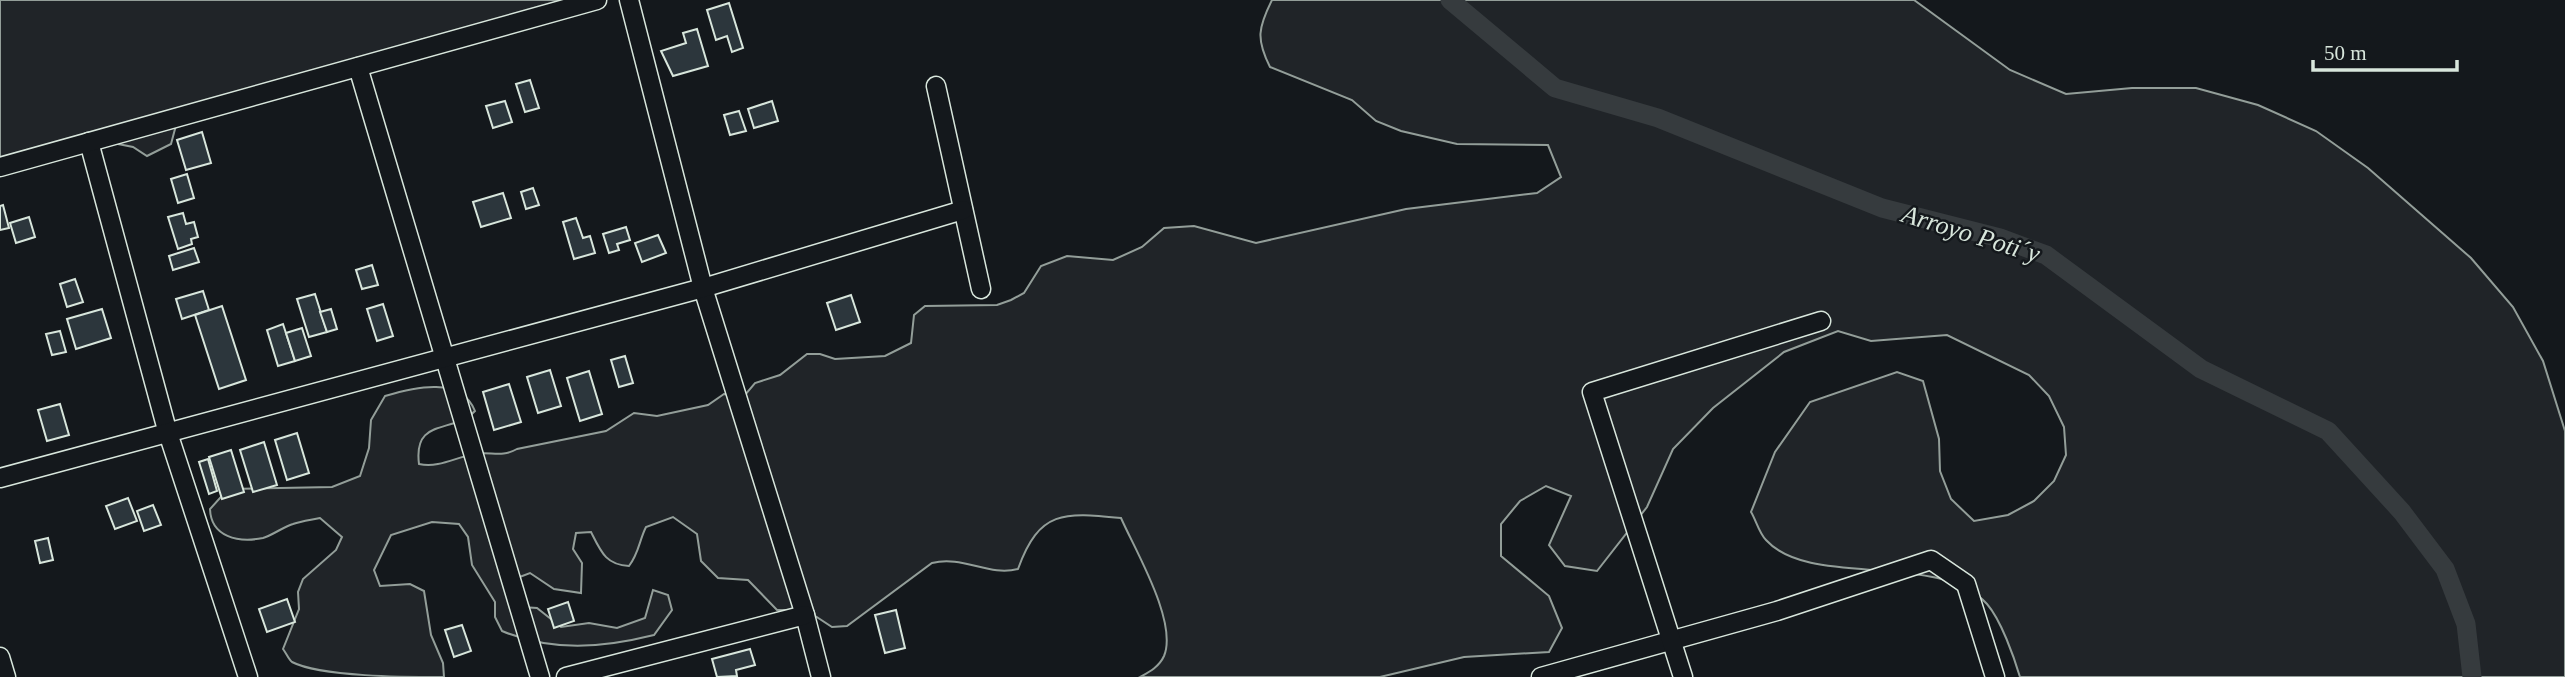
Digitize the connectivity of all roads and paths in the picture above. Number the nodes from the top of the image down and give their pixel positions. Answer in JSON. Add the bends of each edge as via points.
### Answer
{"nodes":[{"id":1,"x":597,"y":0,"type":"edge"},
{"id":2,"x":629,"y":0,"type":"edge"},
{"id":3,"x":358,"y":67,"type":"junction"},
{"id":4,"x":936,"y":86,"type":"dead end"},
{"id":5,"x":89,"y":142,"type":"junction"},
{"id":6,"x":0,"y":167,"type":"edge"},
{"id":7,"x":963,"y":210,"type":"junction"},
{"id":8,"x":703,"y":288,"type":"junction"},
{"id":9,"x":981,"y":289,"type":"dead end"},
{"id":10,"x":1821,"y":321,"type":"dead end"},
{"id":11,"x":444,"y":357,"type":"junction"},
{"id":12,"x":167,"y":430,"type":"junction"},
{"id":13,"x":0,"y":478,"type":"edge"},
{"id":14,"x":805,"y":615,"type":"junction"},
{"id":15,"x":1672,"y":642,"type":"junction"},
{"id":16,"x":0,"y":657,"type":"edge"},
{"id":17,"x":6,"y":677,"type":"edge"},
{"id":18,"x":248,"y":677,"type":"edge"},
{"id":19,"x":540,"y":677,"type":"edge"},
{"id":20,"x":566,"y":677,"type":"edge"},
{"id":21,"x":821,"y":677,"type":"edge"},
{"id":22,"x":1541,"y":677,"type":"edge"},
{"id":23,"x":1683,"y":677,"type":"edge"},
{"id":24,"x":1995,"y":677,"type":"edge"}],
"edges":[{"from":1,"to":3,"type":"street"},
{"from":2,"to":8,"type":"street"},
{"from":3,"to":5,"type":"street"},
{"from":3,"to":11,"type":"street"},
{"from":4,"to":7,"type":"street"},
{"from":5,"to":6,"type":"street"},
{"from":5,"to":12,"type":"street"},
{"from":7,"to":8,"type":"street"},
{"from":7,"to":9,"type":"street"},
{"from":8,"to":11,"type":"street"},
{"from":8,"to":14,"type":"street"},
{"from":10,"to":15,"type":"street","via":[[1592,392]]},
{"from":11,"to":12,"type":"street"},
{"from":11,"to":19,"type":"street"},
{"from":12,"to":13,"type":"street"},
{"from":12,"to":18,"type":"street"},
{"from":14,"to":20,"type":"street"},
{"from":14,"to":21,"type":"street"},
{"from":15,"to":22,"type":"street"},
{"from":15,"to":23,"type":"street"},
{"from":15,"to":24,"type":"street","via":[[1931,560],[1966,584]]},
{"from":16,"to":17,"type":"street"}]}
